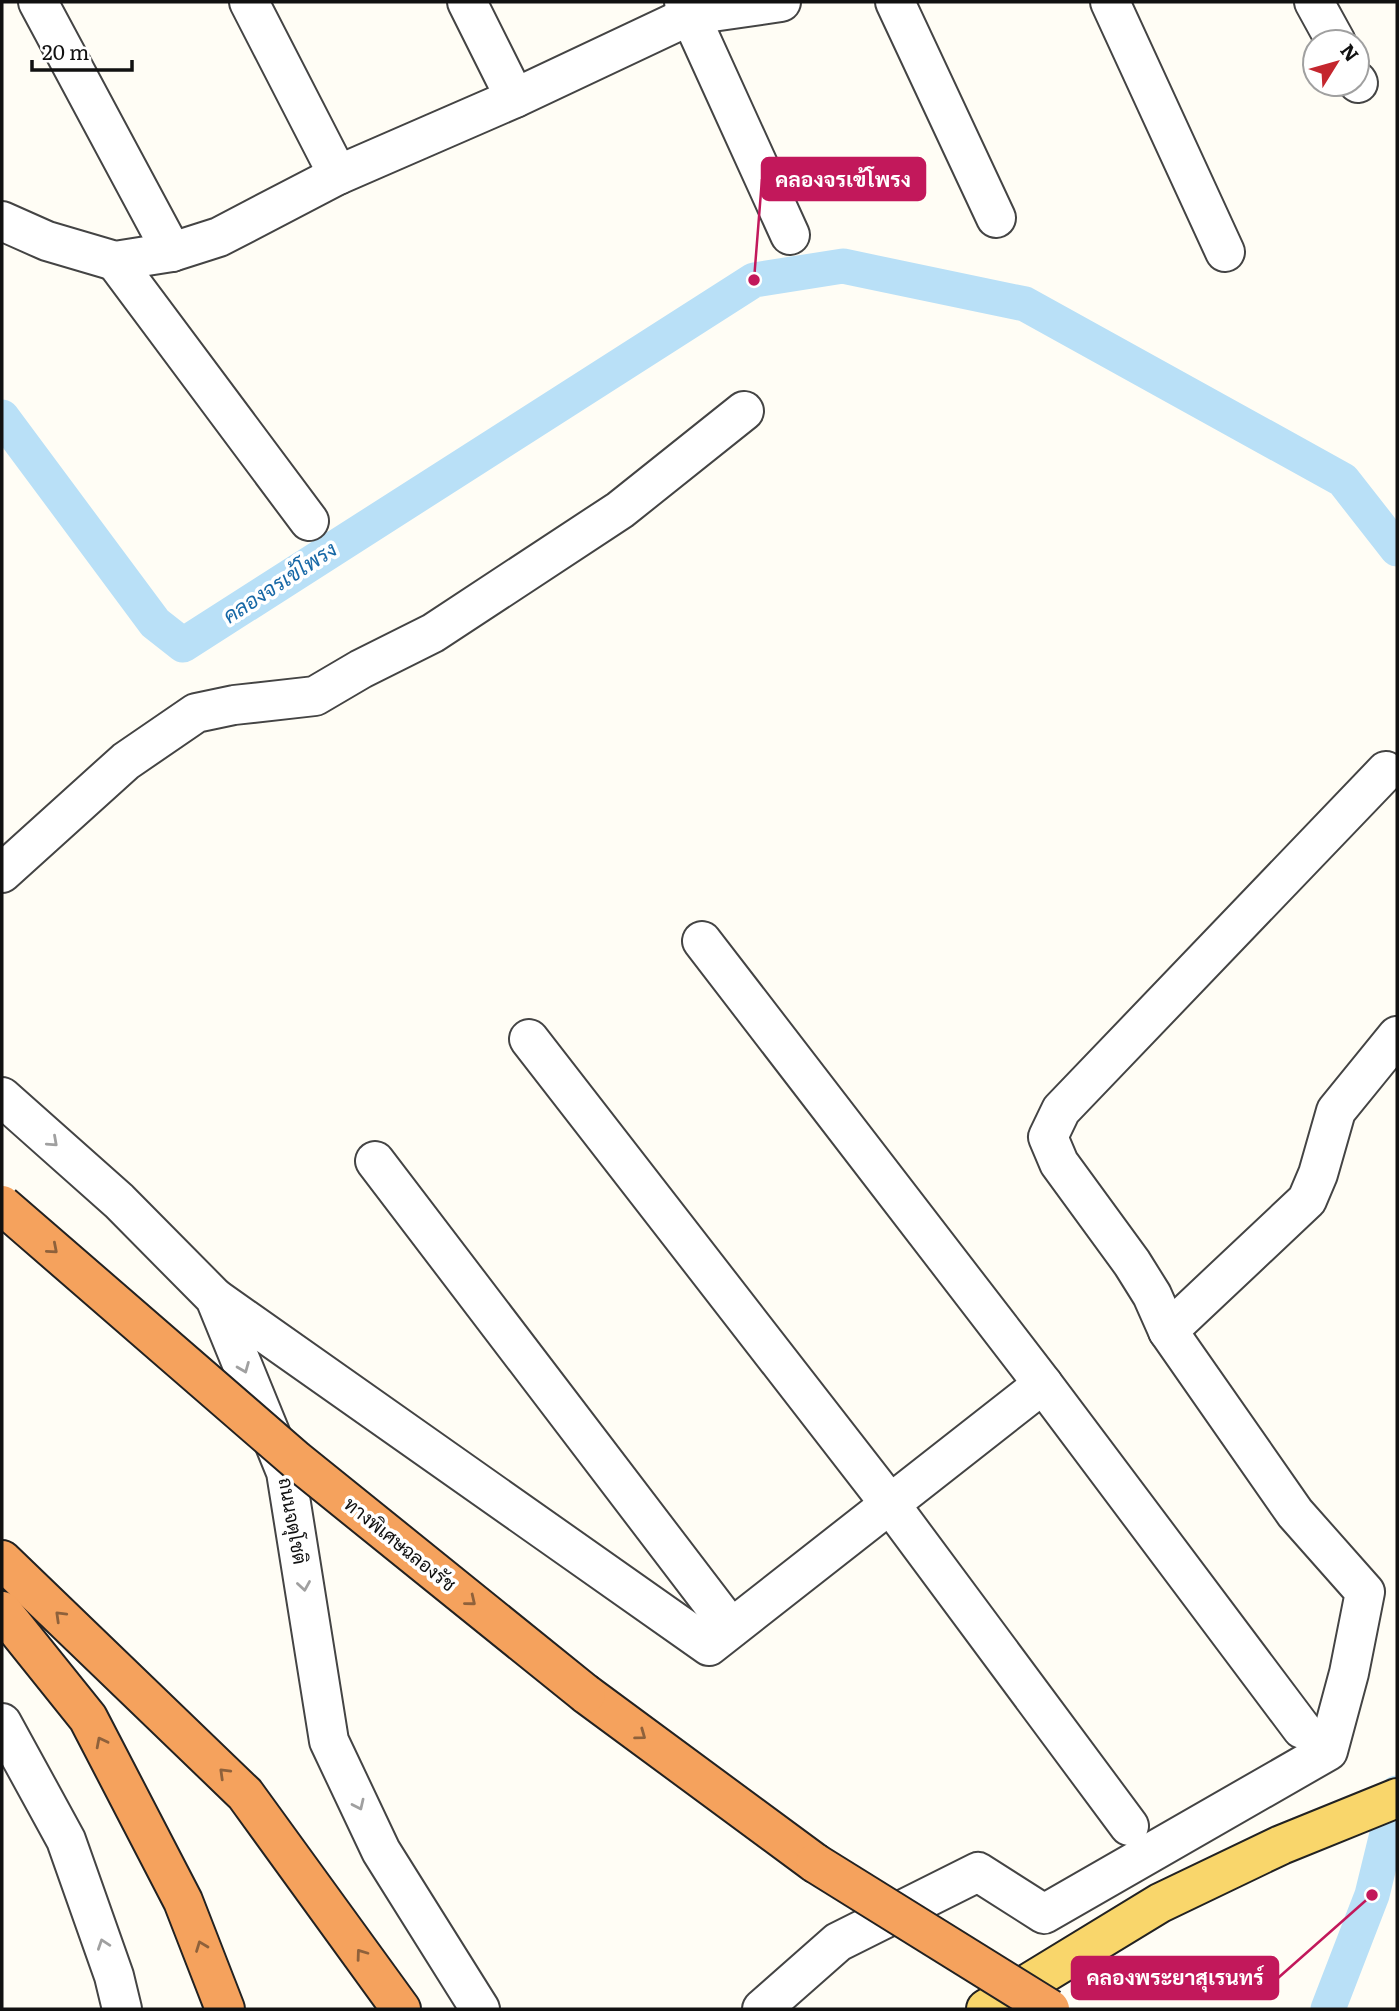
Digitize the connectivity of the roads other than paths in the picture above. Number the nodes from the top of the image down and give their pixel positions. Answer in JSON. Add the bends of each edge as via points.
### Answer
{"nodes":[{"id":1,"x":38,"y":2,"type":"edge"},
{"id":2,"x":248,"y":2,"type":"edge"},
{"id":3,"x":467,"y":2,"type":"edge"},
{"id":4,"x":781,"y":2,"type":"edge"},
{"id":5,"x":895,"y":2,"type":"edge"},
{"id":6,"x":1110,"y":2,"type":"edge"},
{"id":7,"x":1314,"y":2,"type":"edge"},
{"id":8,"x":687,"y":9,"type":"edge"},
{"id":9,"x":1328,"y":28,"type":"edge"},
{"id":10,"x":515,"y":98,"type":"junction"},
{"id":11,"x":338,"y":175,"type":"junction"},
{"id":12,"x":996,"y":218,"type":"dead end"},
{"id":13,"x":2,"y":221,"type":"edge"},
{"id":14,"x":790,"y":235,"type":"dead end"},
{"id":15,"x":172,"y":252,"type":"junction"},
{"id":16,"x":1226,"y":252,"type":"dead end"},
{"id":17,"x":115,"y":261,"type":"junction"},
{"id":18,"x":744,"y":411,"type":"dead end"},
{"id":19,"x":309,"y":521,"type":"dead end"},
{"id":20,"x":1386,"y":771,"type":"dead end"},
{"id":21,"x":2,"y":873,"type":"edge"},
{"id":22,"x":702,"y":941,"type":"dead end"},
{"id":23,"x":1397,"y":1036,"type":"edge"},
{"id":24,"x":529,"y":1040,"type":"dead end"},
{"id":25,"x":2,"y":1097,"type":"edge"},
{"id":26,"x":375,"y":1161,"type":"dead end"},
{"id":27,"x":2,"y":1205,"type":"edge"},
{"id":28,"x":215,"y":1298,"type":"junction"},
{"id":29,"x":1168,"y":1331,"type":"junction"},
{"id":30,"x":1043,"y":1384,"type":"junction"},
{"id":31,"x":890,"y":1504,"type":"junction"},
{"id":32,"x":2,"y":1560,"type":"edge"},
{"id":33,"x":2,"y":1611,"type":"edge"},
{"id":34,"x":731,"y":1628,"type":"junction"},
{"id":35,"x":2,"y":1723,"type":"edge"},
{"id":36,"x":1302,"y":1729,"type":"dead end"},
{"id":37,"x":1397,"y":1798,"type":"edge"},
{"id":38,"x":1129,"y":1826,"type":"dead end"},
{"id":39,"x":815,"y":1863,"type":"junction"},
{"id":40,"x":122,"y":2009,"type":"edge"},
{"id":41,"x":225,"y":2009,"type":"edge"},
{"id":42,"x":401,"y":2009,"type":"edge"},
{"id":43,"x":480,"y":2009,"type":"edge"},
{"id":44,"x":762,"y":2009,"type":"edge"},
{"id":45,"x":986,"y":2009,"type":"edge"},
{"id":46,"x":1007,"y":2009,"type":"edge"},
{"id":47,"x":1050,"y":2009,"type":"edge"}],
"edges":[{"from":1,"to":15,"type":"street"},
{"from":2,"to":11,"type":"street"},
{"from":3,"to":10,"type":"street"},
{"from":4,"to":8,"type":"street"},
{"from":5,"to":12,"type":"street"},
{"from":6,"to":16,"type":"street"},
{"from":7,"to":9,"type":"street"},
{"from":8,"to":10,"type":"street"},
{"from":8,"to":14,"type":"street"},
{"from":10,"to":11,"type":"street"},
{"from":11,"to":15,"type":"street","via":[[219,237]]},
{"from":13,"to":17,"type":"street","via":[[47,241]]},
{"from":15,"to":17,"type":"street"},
{"from":17,"to":19,"type":"street"},
{"from":18,"to":21,"type":"street","via":[[620,510],[433,634],[315,696],[196,713],[126,761]]},
{"from":20,"to":29,"type":"street","via":[[1060,1110],[1048,1137],[1059,1163],[1152,1295]]},
{"from":22,"to":30,"type":"street"},
{"from":23,"to":29,"type":"street","via":[[1336,1111],[1307,1200]]},
{"from":24,"to":31,"type":"street"},
{"from":25,"to":28,"type":"street","name":"ถนนจตุโชติ","one_way":true,"via":[[119,1202]]},
{"from":26,"to":34,"type":"street"},
{"from":27,"to":39,"type":"highway","name":"ทางพิเศษฉลองรัช","one_way":true,"bridge":true,"via":[[296,1460],[586,1694]]},
{"from":28,"to":34,"type":"street","via":[[709,1646]]},
{"from":28,"to":43,"type":"street","name":"ถนนจตุโชติ","one_way":true,"via":[[285,1472],[329,1741],[381,1850]]},
{"from":29,"to":44,"type":"street","via":[[1295,1513],[1365,1592],[1328,1751],[1044,1914],[978,1872],[838,1942]]},
{"from":30,"to":31,"type":"street"},
{"from":30,"to":36,"type":"street"},
{"from":31,"to":34,"type":"street"},
{"from":31,"to":38,"type":"street"},
{"from":42,"to":32,"type":"highway","one_way":true,"via":[[245,1794]]},
{"from":41,"to":33,"type":"highway","one_way":true,"via":[[183,1901],[88,1718]]},
{"from":40,"to":35,"type":"street","one_way":true,"via":[[66,1840]]},
{"from":37,"to":45,"type":"main road","via":[[1281,1845],[1160,1903]]},
{"from":39,"to":46,"type":"highway","bridge":true},
{"from":39,"to":47,"type":"highway","bridge":true}]}
